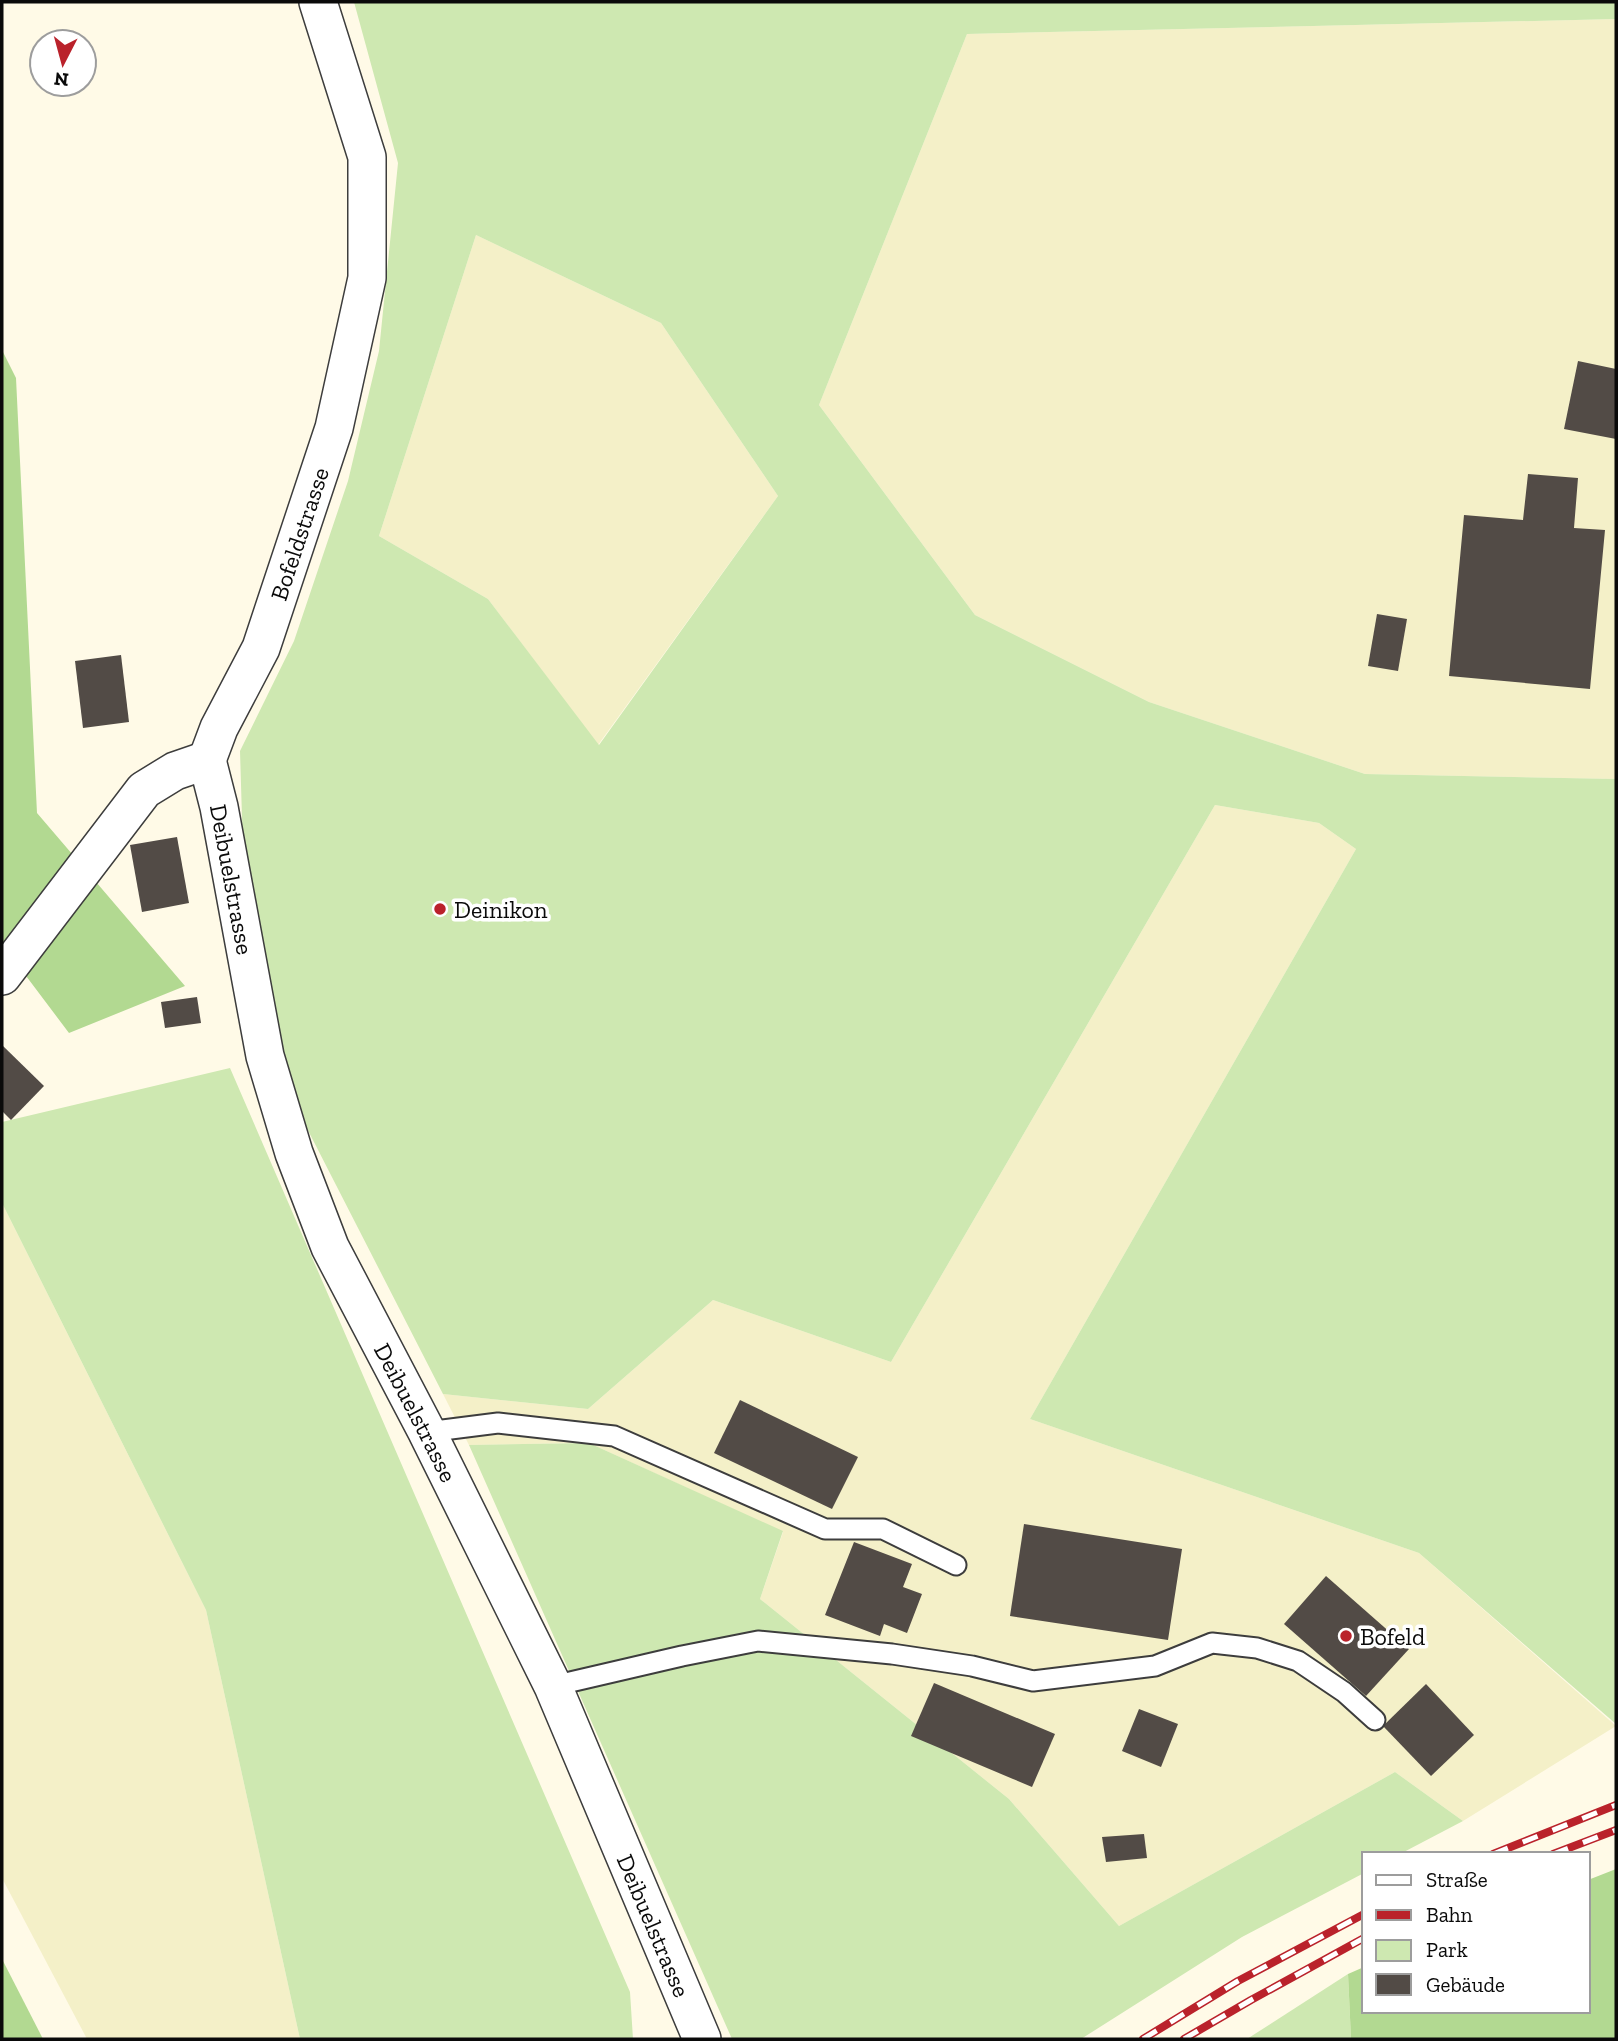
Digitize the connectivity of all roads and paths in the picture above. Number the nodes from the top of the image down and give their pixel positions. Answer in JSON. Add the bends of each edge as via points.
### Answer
{"nodes":[{"id":1,"x":318,"y":2,"type":"edge"},
{"id":2,"x":207,"y":760,"type":"junction"},
{"id":3,"x":2,"y":975,"type":"edge"},
{"id":4,"x":427,"y":1432,"type":"junction"},
{"id":5,"x":956,"y":1565,"type":"dead end"},
{"id":6,"x":553,"y":1686,"type":"junction"},
{"id":7,"x":1375,"y":1720,"type":"dead end"},
{"id":8,"x":702,"y":2039,"type":"edge"}],
"edges":[{"from":1,"to":2,"type":"street","name":"Bofeldstrasse","via":[[366,157],[367,278],[334,428],[261,648]]},
{"from":2,"to":3,"type":"street","via":[[175,771],[144,790]]},
{"from":2,"to":4,"type":"street","name":"Deibuelstrasse","via":[[265,1056],[293,1153],[330,1247]]},
{"from":4,"to":5,"type":"lane","via":[[498,1423],[614,1436],[825,1529],[883,1530]]},
{"from":4,"to":6,"type":"street","name":"Deibuelstrasse"},
{"from":6,"to":7,"type":"lane","via":[[758,1641],[905,1656],[1033,1681],[1155,1666],[1212,1643],[1257,1648],[1298,1661]]},
{"from":6,"to":8,"type":"street","name":"Deibuelstrasse"}]}
